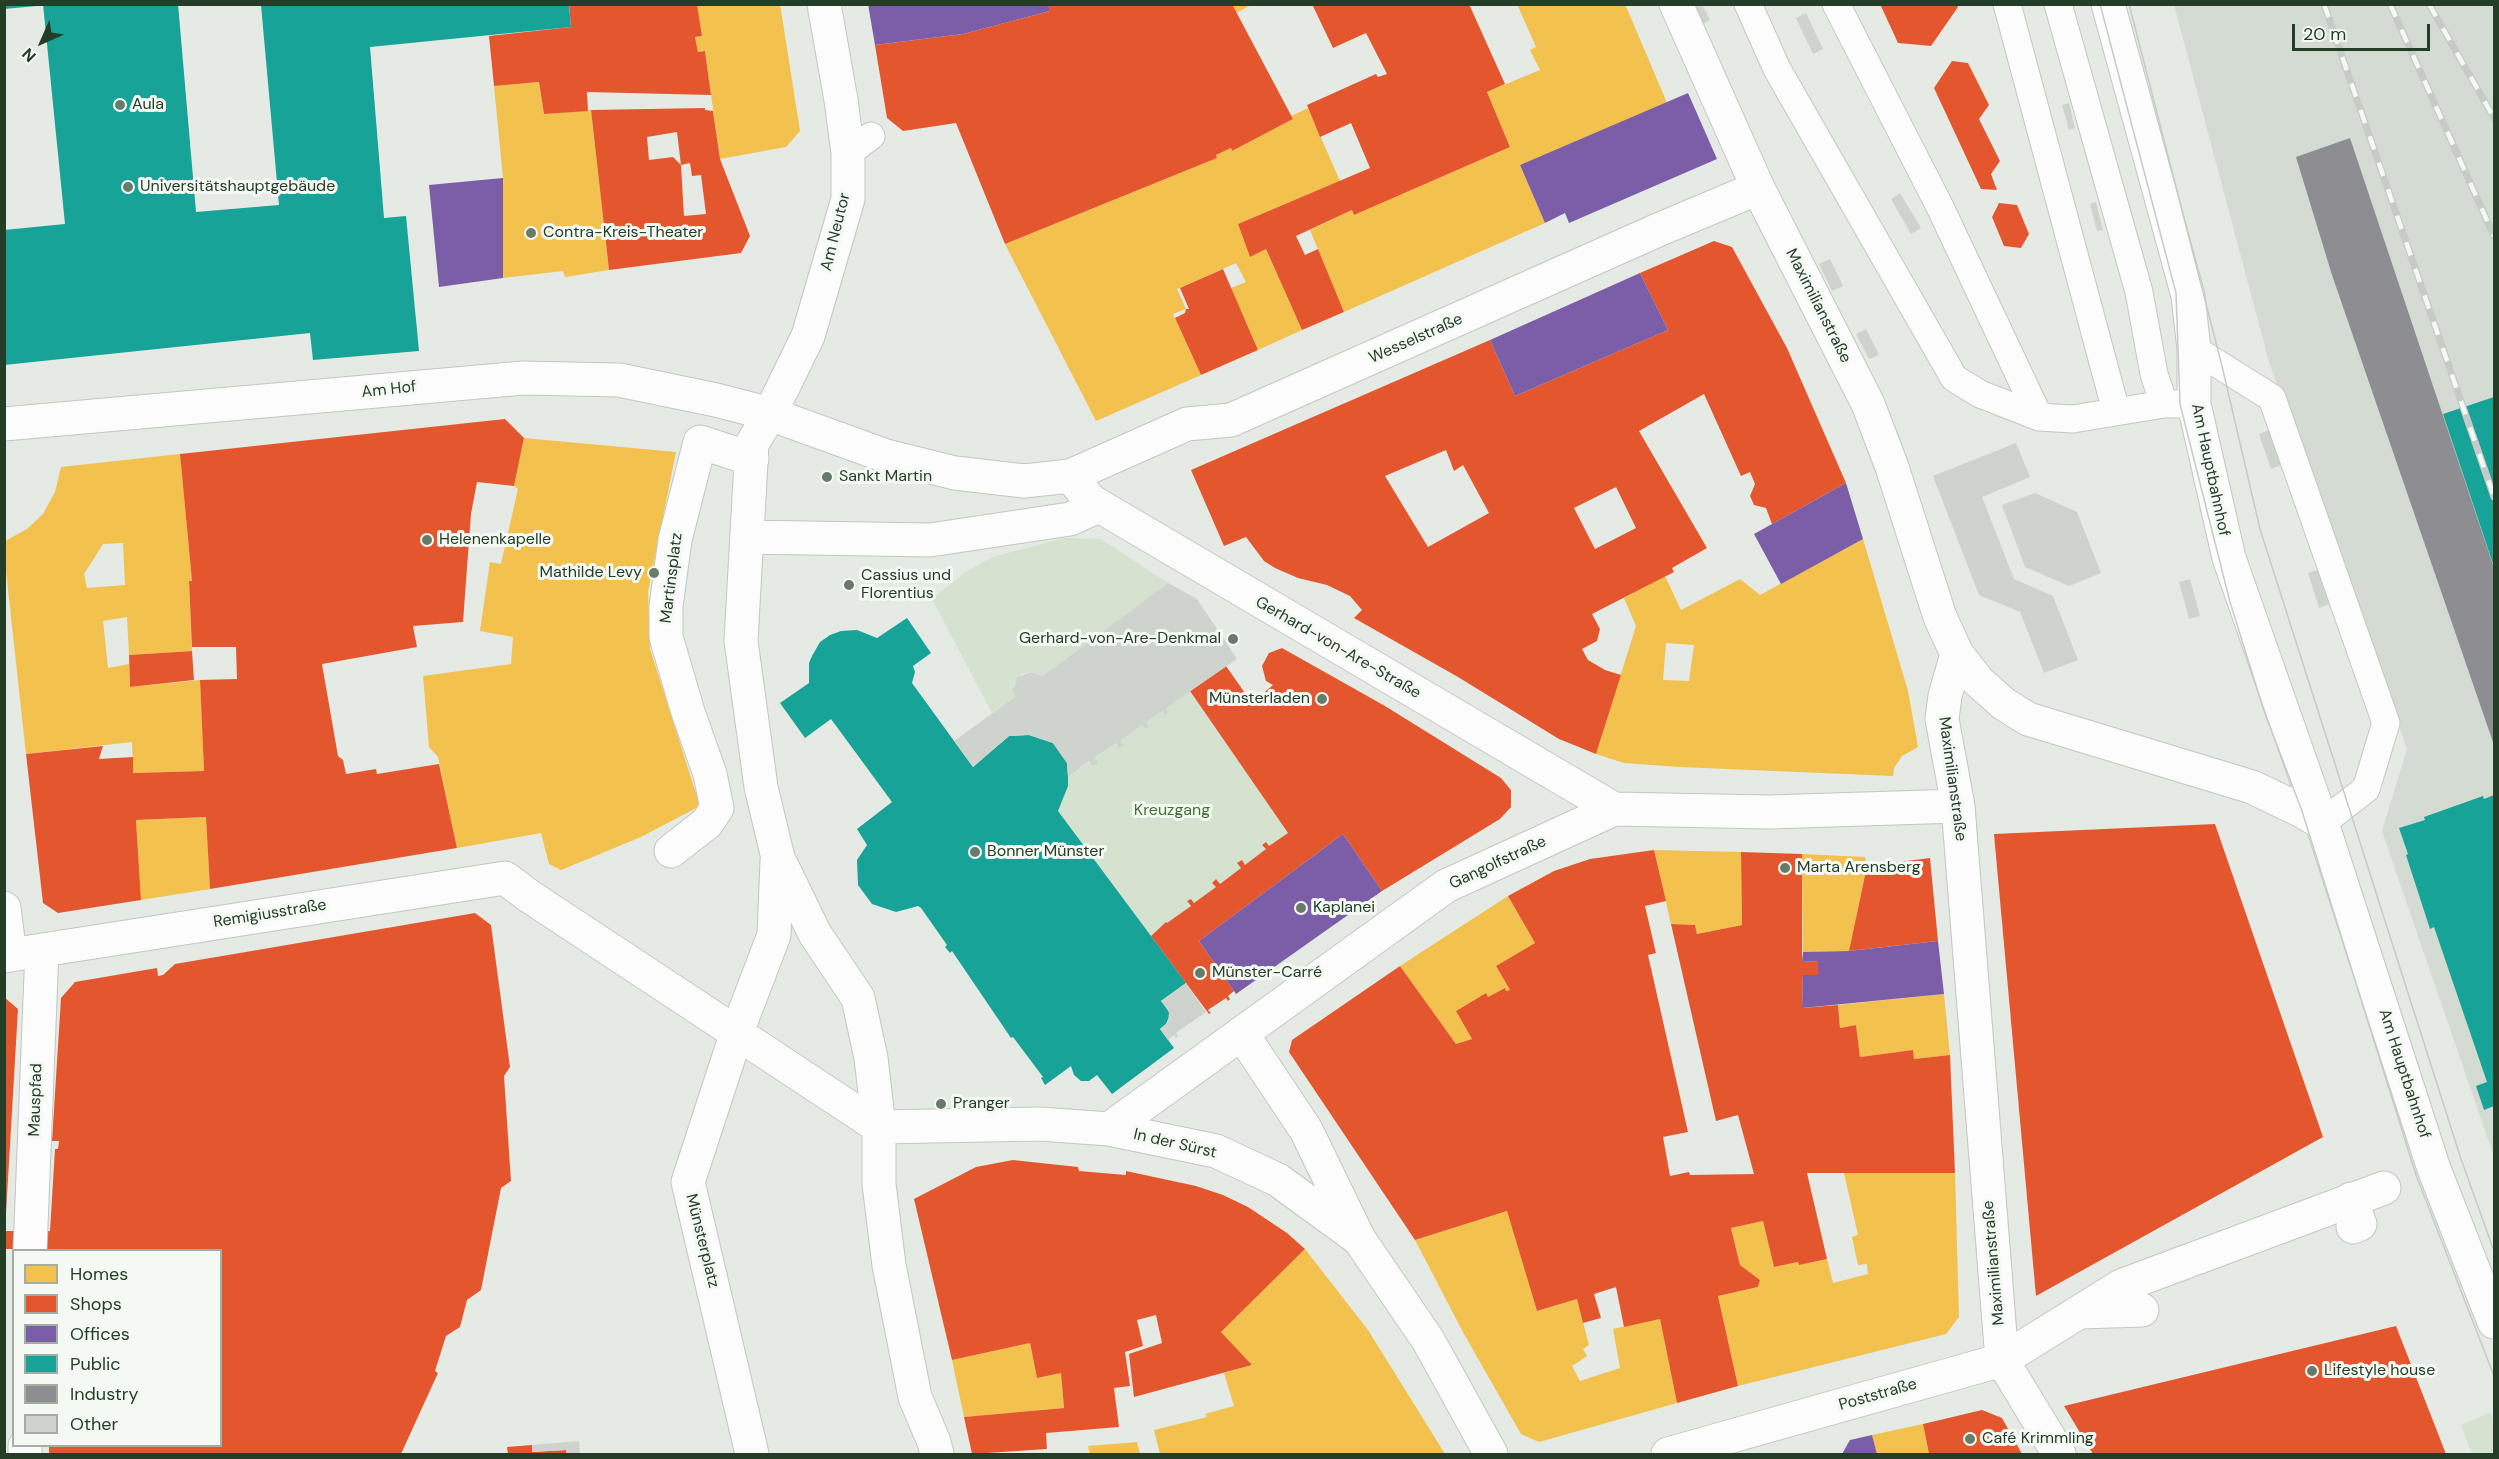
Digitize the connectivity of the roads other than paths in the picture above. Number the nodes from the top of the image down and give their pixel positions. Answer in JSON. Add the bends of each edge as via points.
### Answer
{"nodes":[{"id":1,"x":824,"y":4,"type":"edge"},
{"id":2,"x":1676,"y":4,"type":"edge"},
{"id":3,"x":1748,"y":4,"type":"edge"},
{"id":4,"x":1836,"y":4,"type":"edge"},
{"id":5,"x":2007,"y":4,"type":"edge"},
{"id":6,"x":2058,"y":4,"type":"edge"},
{"id":7,"x":2108,"y":4,"type":"edge"},
{"id":8,"x":1758,"y":188,"type":"junction"},
{"id":9,"x":2194,"y":349,"type":"junction"},
{"id":10,"x":2179,"y":404,"type":"junction"},
{"id":11,"x":2116,"y":411,"type":"junction"},
{"id":12,"x":770,"y":414,"type":"junction"},
{"id":13,"x":2039,"y":417,"type":"junction"},
{"id":14,"x":4,"y":424,"type":"edge"},
{"id":15,"x":752,"y":459,"type":"junction"},
{"id":16,"x":1070,"y":476,"type":"junction"},
{"id":17,"x":1099,"y":506,"type":"junction"},
{"id":18,"x":747,"y":537,"type":"junction"},
{"id":19,"x":1957,"y":654,"type":"junction"},
{"id":20,"x":1958,"y":806,"type":"junction"},
{"id":21,"x":1614,"y":809,"type":"junction"},
{"id":22,"x":2322,"y":823,"type":"junction"},
{"id":23,"x":671,"y":851,"type":"dead end"},
{"id":24,"x":778,"y":858,"type":"junction"},
{"id":25,"x":4,"y":908,"type":"edge"},
{"id":26,"x":42,"y":950,"type":"junction"},
{"id":27,"x":8,"y":955,"type":"edge"},
{"id":28,"x":737,"y":1032,"type":"junction"},
{"id":29,"x":1242,"y":1034,"type":"junction"},
{"id":30,"x":879,"y":1126,"type":"junction"},
{"id":31,"x":1109,"y":1129,"type":"junction"},
{"id":32,"x":2384,"y":1188,"type":"dead end"},
{"id":33,"x":1359,"y":1239,"type":"junction"},
{"id":34,"x":30,"y":1249,"type":"edge"},
{"id":35,"x":2142,"y":1310,"type":"dead end"},
{"id":36,"x":2077,"y":1312,"type":"junction"},
{"id":37,"x":2494,"y":1322,"type":"edge"},
{"id":38,"x":2002,"y":1360,"type":"junction"},
{"id":39,"x":752,"y":1455,"type":"edge"},
{"id":40,"x":937,"y":1455,"type":"edge"},
{"id":41,"x":1491,"y":1455,"type":"edge"},
{"id":42,"x":1668,"y":1455,"type":"edge"},
{"id":43,"x":2059,"y":1455,"type":"edge"}],
"edges":[{"from":1,"to":12,"type":"street","name":"Am Neutor","via":[[841,100],[859,144],[848,199],[808,336]]},
{"from":2,"to":8,"type":"street","name":"Maximilianstraße"},
{"from":3,"to":13,"type":"lane","via":[[1778,69],[1954,378],[1980,394]]},
{"from":4,"to":13,"type":"lane","via":[[1940,207]]},
{"from":5,"to":11,"type":"lane"},
{"from":6,"to":10,"type":"lane","via":[[2139,292],[2154,374]]},
{"from":7,"to":9,"type":"street","name":"Am Hauptbahnhof","via":[[2188,296]]},
{"from":8,"to":16,"type":"street","name":"Wesselstraße","via":[[1231,420],[1187,424]]},
{"from":8,"to":19,"type":"street","name":"Maximilianstraße","via":[[1868,404],[1940,616]]},
{"from":9,"to":10,"type":"street","name":"Am Hauptbahnhof"},
{"from":9,"to":22,"type":"lane","via":[[2272,398],[2386,723],[2366,789]]},
{"from":10,"to":11,"type":"lane"},
{"from":10,"to":22,"type":"street","name":"Am Hauptbahnhof"},
{"from":11,"to":13,"type":"lane","via":[[2073,419]]},
{"from":12,"to":14,"type":"street","name":"Am Hof","via":[[619,380],[523,378]]},
{"from":12,"to":15,"type":"street","via":[[752,444]]},
{"from":12,"to":16,"type":"street","via":[[886,456],[955,473],[1024,481]]},
{"from":15,"to":18,"type":"street"},
{"from":15,"to":23,"type":"street","name":"Martinsplatz","via":[[700,442],[675,540],[666,637],[710,774],[717,808],[708,823]]},
{"from":16,"to":17,"type":"street","name":"Gerhard-von-Are-Straße"},
{"from":17,"to":18,"type":"street","via":[[1070,519],[930,540]]},
{"from":17,"to":21,"type":"street","name":"Gerhard-von-Are-Straße"},
{"from":18,"to":24,"type":"street","name":"Münsterplatz","via":[[741,641],[761,787]]},
{"from":19,"to":20,"type":"street","name":"Maximilianstraße","via":[[1942,719]]},
{"from":19,"to":22,"type":"street","via":[[1987,689],[2028,719],[2252,787]]},
{"from":20,"to":21,"type":"street","name":"Gangolfstraße","via":[[1769,812]]},
{"from":20,"to":38,"type":"street","name":"Maximilianstraße"},
{"from":21,"to":29,"type":"street","name":"Gangolfstraße","via":[[1446,886]]},
{"from":22,"to":37,"type":"street","name":"Am Hauptbahnhof","via":[[2434,1169]]},
{"from":24,"to":28,"type":"street","name":"Münsterplatz","via":[[774,935]]},
{"from":24,"to":30,"type":"street","name":"Münsterplatz","via":[[815,934],[858,998],[871,1058]]},
{"from":25,"to":27,"type":"street"},
{"from":26,"to":27,"type":"street","name":"Remigiusstraße"},
{"from":26,"to":28,"type":"street","name":"Remigiusstraße","via":[[517,887]]},
{"from":26,"to":34,"type":"street","name":"Mauspfad"},
{"from":28,"to":30,"type":"street"},
{"from":28,"to":39,"type":"street","name":"Münsterplatz","via":[[688,1182]]},
{"from":29,"to":31,"type":"street","name":"Gangolfstraße"},
{"from":29,"to":33,"type":"street","name":"In der Sürst","via":[[1306,1130]]},
{"from":30,"to":31,"type":"street","name":"In der Sürst","via":[[1040,1124]]},
{"from":30,"to":40,"type":"street","name":"Münsterplatz","via":[[879,1184],[889,1265],[915,1397]]},
{"from":31,"to":33,"type":"street","name":"In der Sürst","via":[[1216,1151],[1278,1180]]},
{"from":32,"to":36,"type":"street","name":"Poststraße","via":[[2352,1213],[2121,1286]]},
{"from":33,"to":41,"type":"street","name":"In der Sürst","via":[[1428,1340]]},
{"from":35,"to":36,"type":"street"},
{"from":36,"to":38,"type":"street","name":"Poststraße"},
{"from":38,"to":42,"type":"street","name":"Poststraße"},
{"from":38,"to":43,"type":"street","name":"Maximilianstraße"}]}
